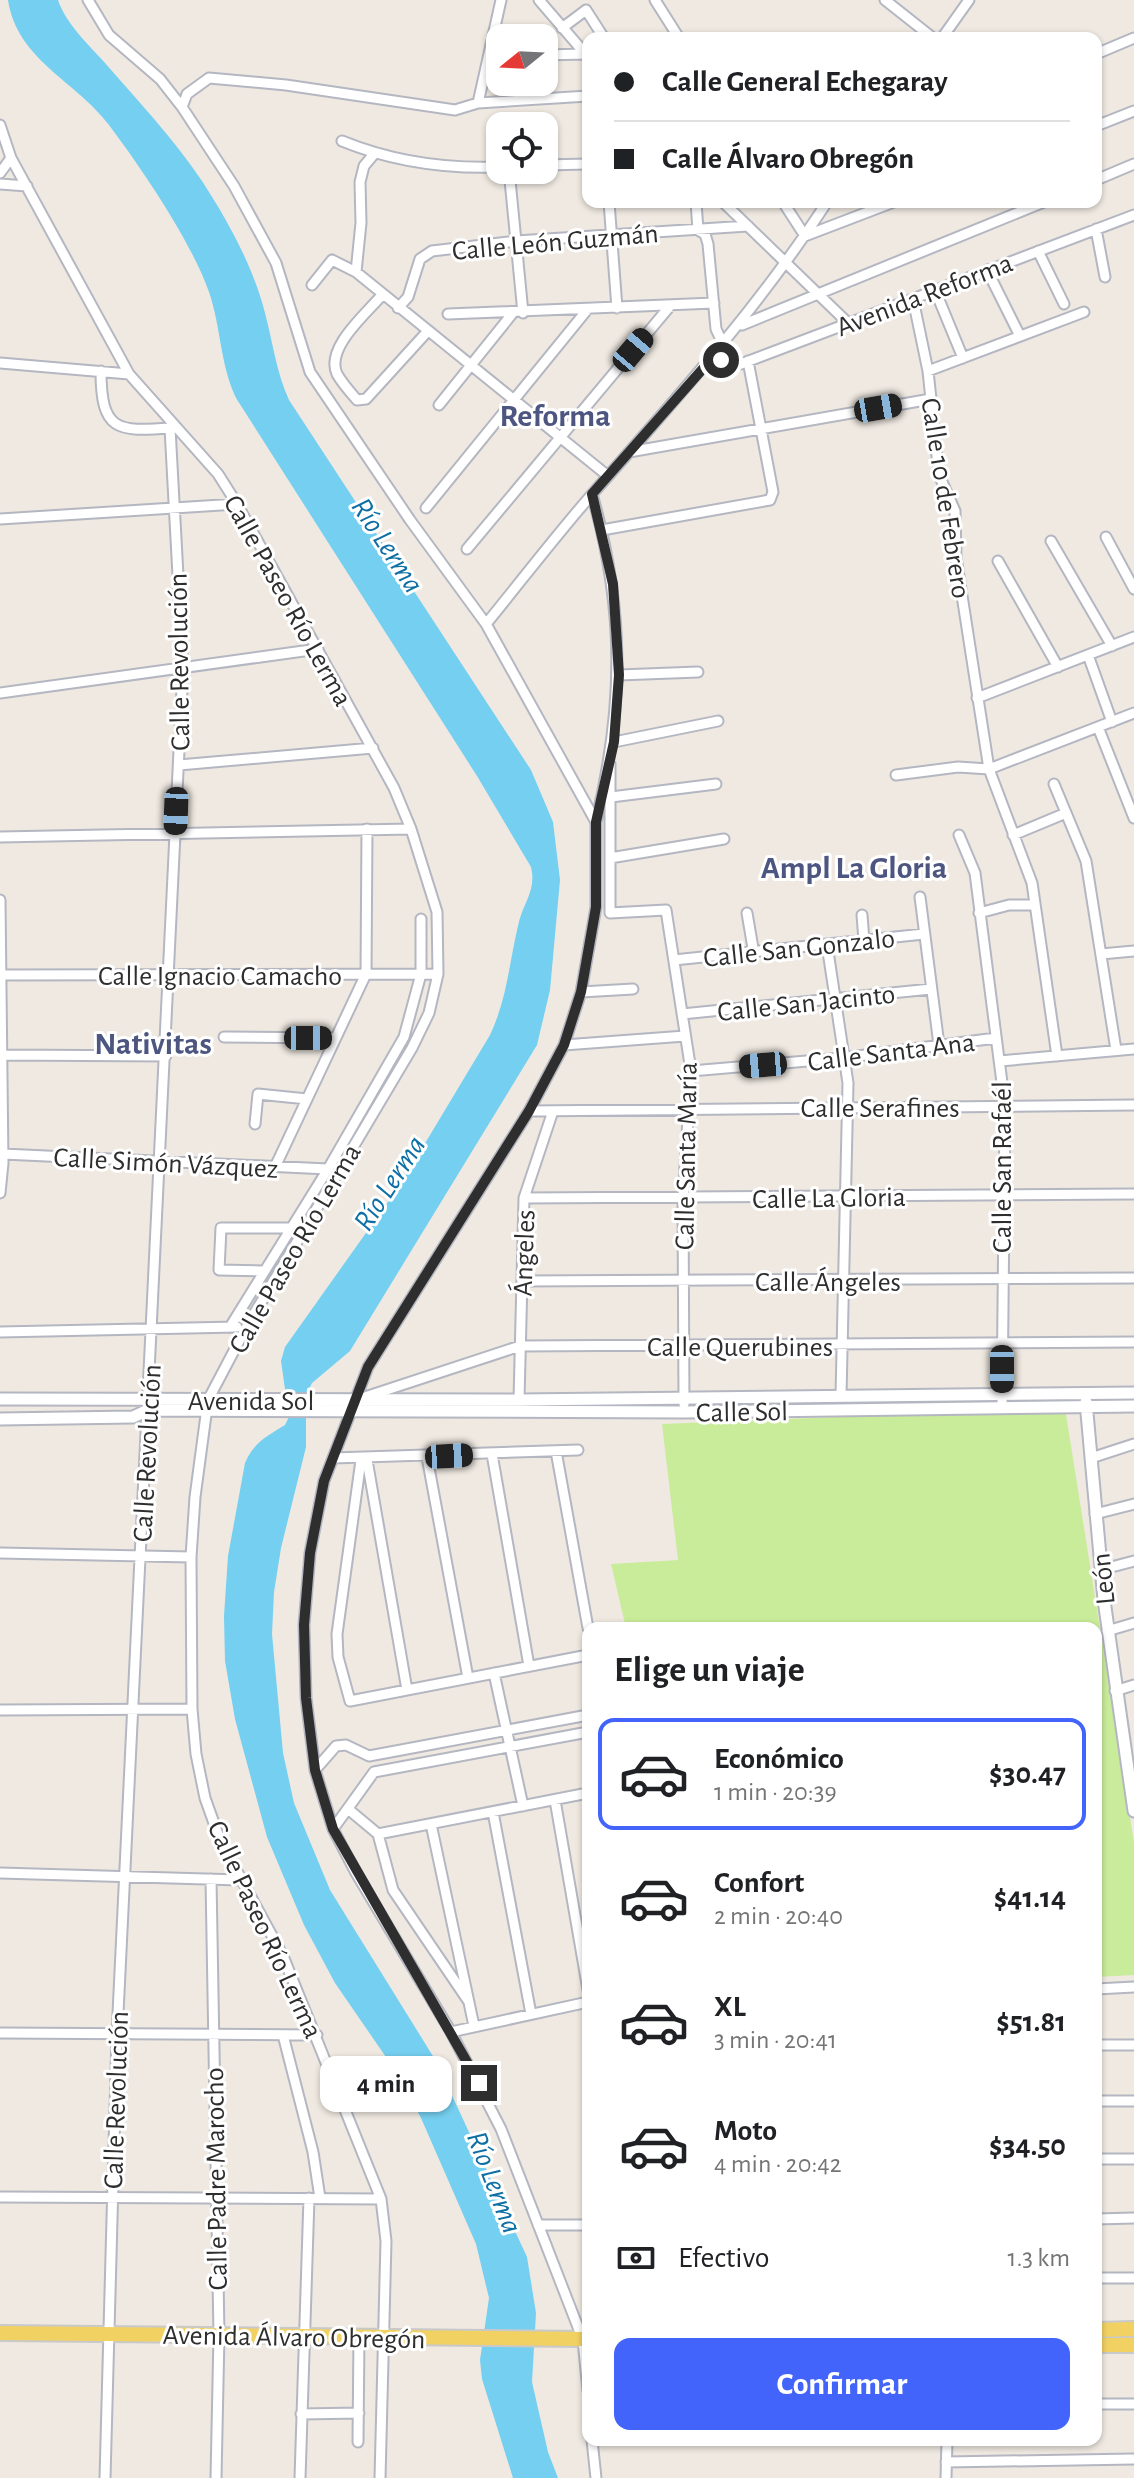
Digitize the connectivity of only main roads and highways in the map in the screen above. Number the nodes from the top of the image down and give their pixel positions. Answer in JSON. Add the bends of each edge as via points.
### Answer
{"nodes":[{"id":1,"x":1134,"y":2329,"type":"edge"},
{"id":2,"x":1102,"y":2330,"type":"edge"},
{"id":3,"x":0,"y":2333,"type":"edge"},
{"id":4,"x":581,"y":2339,"type":"edge"},
{"id":5,"x":1102,"y":2345,"type":"edge"},
{"id":6,"x":1134,"y":2345,"type":"edge"}],
"edges":[{"from":1,"to":2,"type":"main road"},
{"from":3,"to":4,"type":"main road","name":"Avenida Álvaro Obregón"},
{"from":5,"to":6,"type":"main road"}]}
